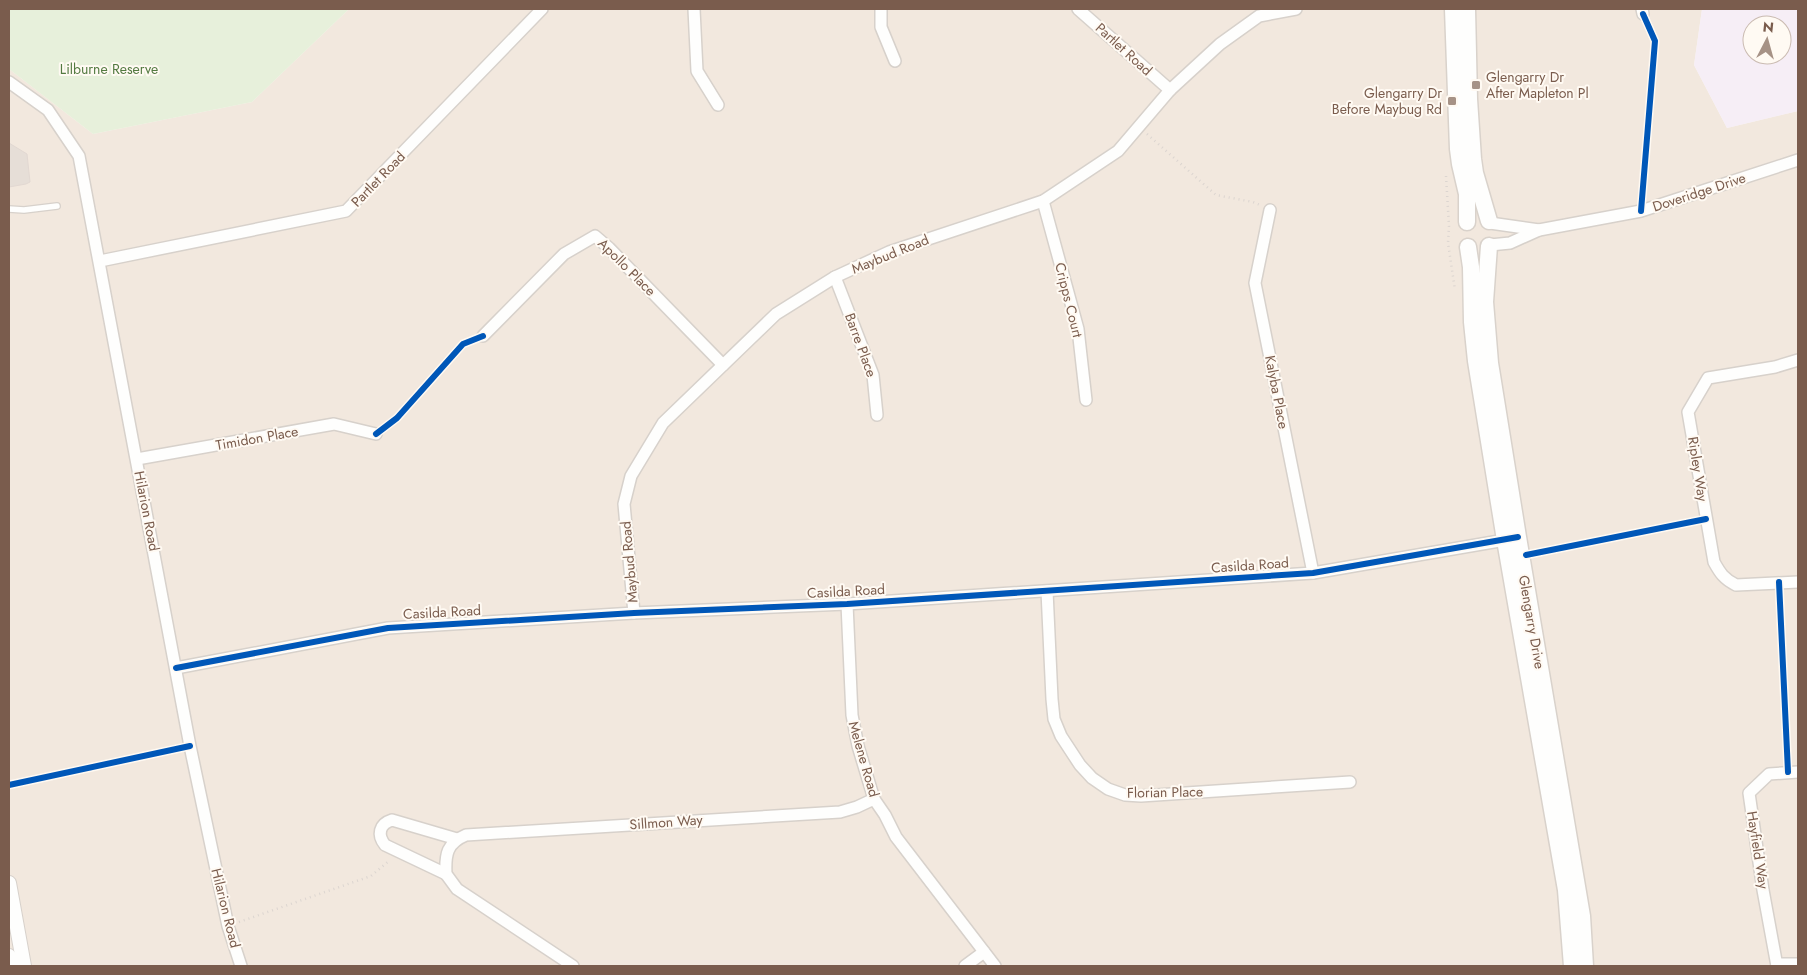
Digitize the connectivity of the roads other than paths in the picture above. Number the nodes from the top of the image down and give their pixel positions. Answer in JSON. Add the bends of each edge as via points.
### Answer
{"nodes":[{"id":1,"x":542,"y":9,"type":"edge"},
{"id":2,"x":694,"y":9,"type":"edge"},
{"id":3,"x":881,"y":9,"type":"edge"},
{"id":4,"x":1078,"y":9,"type":"edge"},
{"id":5,"x":1296,"y":9,"type":"edge"},
{"id":6,"x":1454,"y":9,"type":"edge"},
{"id":7,"x":1467,"y":9,"type":"edge"},
{"id":8,"x":1258,"y":12,"type":"edge"},
{"id":9,"x":896,"y":61,"type":"dead end"},
{"id":10,"x":9,"y":82,"type":"edge"},
{"id":11,"x":1170,"y":90,"type":"junction"},
{"id":12,"x":718,"y":105,"type":"dead end"},
{"id":13,"x":1798,"y":160,"type":"edge"},
{"id":14,"x":1043,"y":201,"type":"junction"},
{"id":15,"x":57,"y":206,"type":"dead end"},
{"id":16,"x":9,"y":209,"type":"edge"},
{"id":17,"x":1270,"y":210,"type":"road end"},
{"id":18,"x":1466,"y":222,"type":"junction"},
{"id":19,"x":1490,"y":222,"type":"junction"},
{"id":20,"x":1538,"y":230,"type":"junction"},
{"id":21,"x":1490,"y":246,"type":"junction"},
{"id":22,"x":1468,"y":247,"type":"junction"},
{"id":23,"x":100,"y":261,"type":"junction"},
{"id":24,"x":835,"y":277,"type":"junction"},
{"id":25,"x":482,"y":336,"type":"dead end"},
{"id":26,"x":1798,"y":360,"type":"edge"},
{"id":27,"x":723,"y":365,"type":"junction"},
{"id":28,"x":1086,"y":400,"type":"dead end"},
{"id":29,"x":877,"y":416,"type":"dead end"},
{"id":30,"x":376,"y":434,"type":"dead end"},
{"id":31,"x":137,"y":459,"type":"junction"},
{"id":32,"x":1511,"y":539,"type":"junction"},
{"id":33,"x":1314,"y":573,"type":"junction"},
{"id":34,"x":1798,"y":582,"type":"edge"},
{"id":35,"x":1047,"y":591,"type":"junction"},
{"id":36,"x":847,"y":604,"type":"junction"},
{"id":37,"x":634,"y":613,"type":"junction"},
{"id":38,"x":176,"y":668,"type":"junction"},
{"id":39,"x":1798,"y":772,"type":"edge"},
{"id":40,"x":1350,"y":782,"type":"dead end"},
{"id":41,"x":874,"y":799,"type":"junction"},
{"id":42,"x":457,"y":839,"type":"junction"},
{"id":43,"x":446,"y":874,"type":"junction"},
{"id":44,"x":9,"y":883,"type":"edge"},
{"id":45,"x":984,"y":952,"type":"junction"},
{"id":46,"x":9,"y":956,"type":"edge"},
{"id":47,"x":1798,"y":964,"type":"edge"},
{"id":48,"x":1777,"y":965,"type":"edge"},
{"id":49,"x":11,"y":966,"type":"edge"},
{"id":50,"x":24,"y":966,"type":"edge"},
{"id":51,"x":241,"y":966,"type":"edge"},
{"id":52,"x":574,"y":966,"type":"edge"},
{"id":53,"x":965,"y":966,"type":"edge"},
{"id":54,"x":995,"y":966,"type":"edge"},
{"id":55,"x":1572,"y":966,"type":"edge"},
{"id":56,"x":1585,"y":966,"type":"edge"}],
"edges":[{"from":1,"to":23,"type":"street","name":"Partlet Road","via":[[346,212]]},
{"from":2,"to":12,"type":"street","via":[[697,71]]},
{"from":3,"to":9,"type":"street","via":[[881,27]]},
{"from":4,"to":11,"type":"street","name":"Partlet Road"},
{"from":5,"to":8,"type":"street","name":"Maybud Road"},
{"from":6,"to":18,"type":"main road","via":[[1458,149],[1467,194]]},
{"from":7,"to":19,"type":"main road","via":[[1473,159]]},
{"from":8,"to":11,"type":"street","name":"Maybud Road"},
{"from":10,"to":23,"type":"street","name":"Hilarion Road","via":[[48,110],[79,156]]},
{"from":11,"to":14,"type":"street","name":"Maybud Road","via":[[1118,151]]},
{"from":13,"to":20,"type":"street","name":"Doveridge Drive","via":[[1641,211]]},
{"from":14,"to":24,"type":"street","name":"Maybud Road","via":[[889,252]]},
{"from":14,"to":28,"type":"street","name":"Cripps Court","via":[[1078,329]]},
{"from":15,"to":16,"type":"lane"},
{"from":17,"to":33,"type":"street","name":"Kalyba Place","via":[[1255,283]]},
{"from":18,"to":19,"type":"main road","via":[[1477,218]]},
{"from":18,"to":22,"type":"main road","via":[[1462,235]]},
{"from":19,"to":20,"type":"street","name":"Doveridge Drive"},
{"from":19,"to":21,"type":"main road","via":[[1494,234]]},
{"from":20,"to":21,"type":"street","name":"Doveridge Drive","via":[[1510,243]]},
{"from":21,"to":22,"type":"main road","via":[[1480,250]]},
{"from":21,"to":32,"type":"main road","name":"Glengarry Drive","via":[[1484,302]]},
{"from":22,"to":32,"type":"main road","name":"Glengarry Drive","via":[[1476,361]]},
{"from":23,"to":31,"type":"street","name":"Hilarion Road"},
{"from":24,"to":27,"type":"street","name":"Maybud Road","via":[[776,314]]},
{"from":24,"to":29,"type":"street","name":"Barre Place","via":[[874,375]]},
{"from":25,"to":27,"type":"street","name":"Apollo Place","via":[[564,254],[594,236]]},
{"from":26,"to":34,"type":"street","name":"Ripley Way","via":[[1775,368],[1708,378],[1688,412],[1714,562],[1720,574],[1736,584]]},
{"from":27,"to":37,"type":"street","name":"Maybud Road","via":[[663,423],[631,476],[624,504]]},
{"from":30,"to":31,"type":"street","name":"Timidon Place","via":[[334,424]]},
{"from":31,"to":38,"type":"street","name":"Hilarion Road"},
{"from":32,"to":33,"type":"street","name":"Casilda Road"},
{"from":32,"to":55,"type":"main road","name":"Glengarry Drive","via":[[1566,890]]},
{"from":32,"to":56,"type":"main road","name":"Glengarry Drive","via":[[1582,916]]},
{"from":33,"to":35,"type":"street","name":"Casilda Road"},
{"from":35,"to":36,"type":"street","name":"Casilda Road"},
{"from":35,"to":40,"type":"street","name":"Florian Place","via":[[1054,719],[1080,765],[1108,789],[1141,796]]},
{"from":36,"to":37,"type":"street","name":"Casilda Road"},
{"from":36,"to":41,"type":"street","name":"Melene Road","via":[[852,715]]},
{"from":37,"to":38,"type":"street","name":"Casilda Road","via":[[388,628]]},
{"from":38,"to":51,"type":"street","name":"Hilarion Road","via":[[228,926]]},
{"from":39,"to":48,"type":"street","name":"Hayfield Way","via":[[1769,774],[1749,793]]},
{"from":41,"to":42,"type":"street","name":"Sillmon Way","via":[[840,812],[466,835]]},
{"from":41,"to":45,"type":"street","name":"Melene Road","via":[[896,838]]},
{"from":42,"to":43,"type":"street","via":[[447,854]]},
{"from":42,"to":43,"type":"street","name":"Sillmon Way","via":[[392,820],[386,822],[379,833],[385,845]]},
{"from":43,"to":52,"type":"street","name":"Sillmon Way","via":[[457,889]]},
{"from":44,"to":50,"type":"street"},
{"from":45,"to":53,"type":"street"},
{"from":45,"to":54,"type":"street","name":"Melene Road"},
{"from":46,"to":49,"type":"street"},
{"from":47,"to":48,"type":"street","name":"Hayfield Way"}]}
